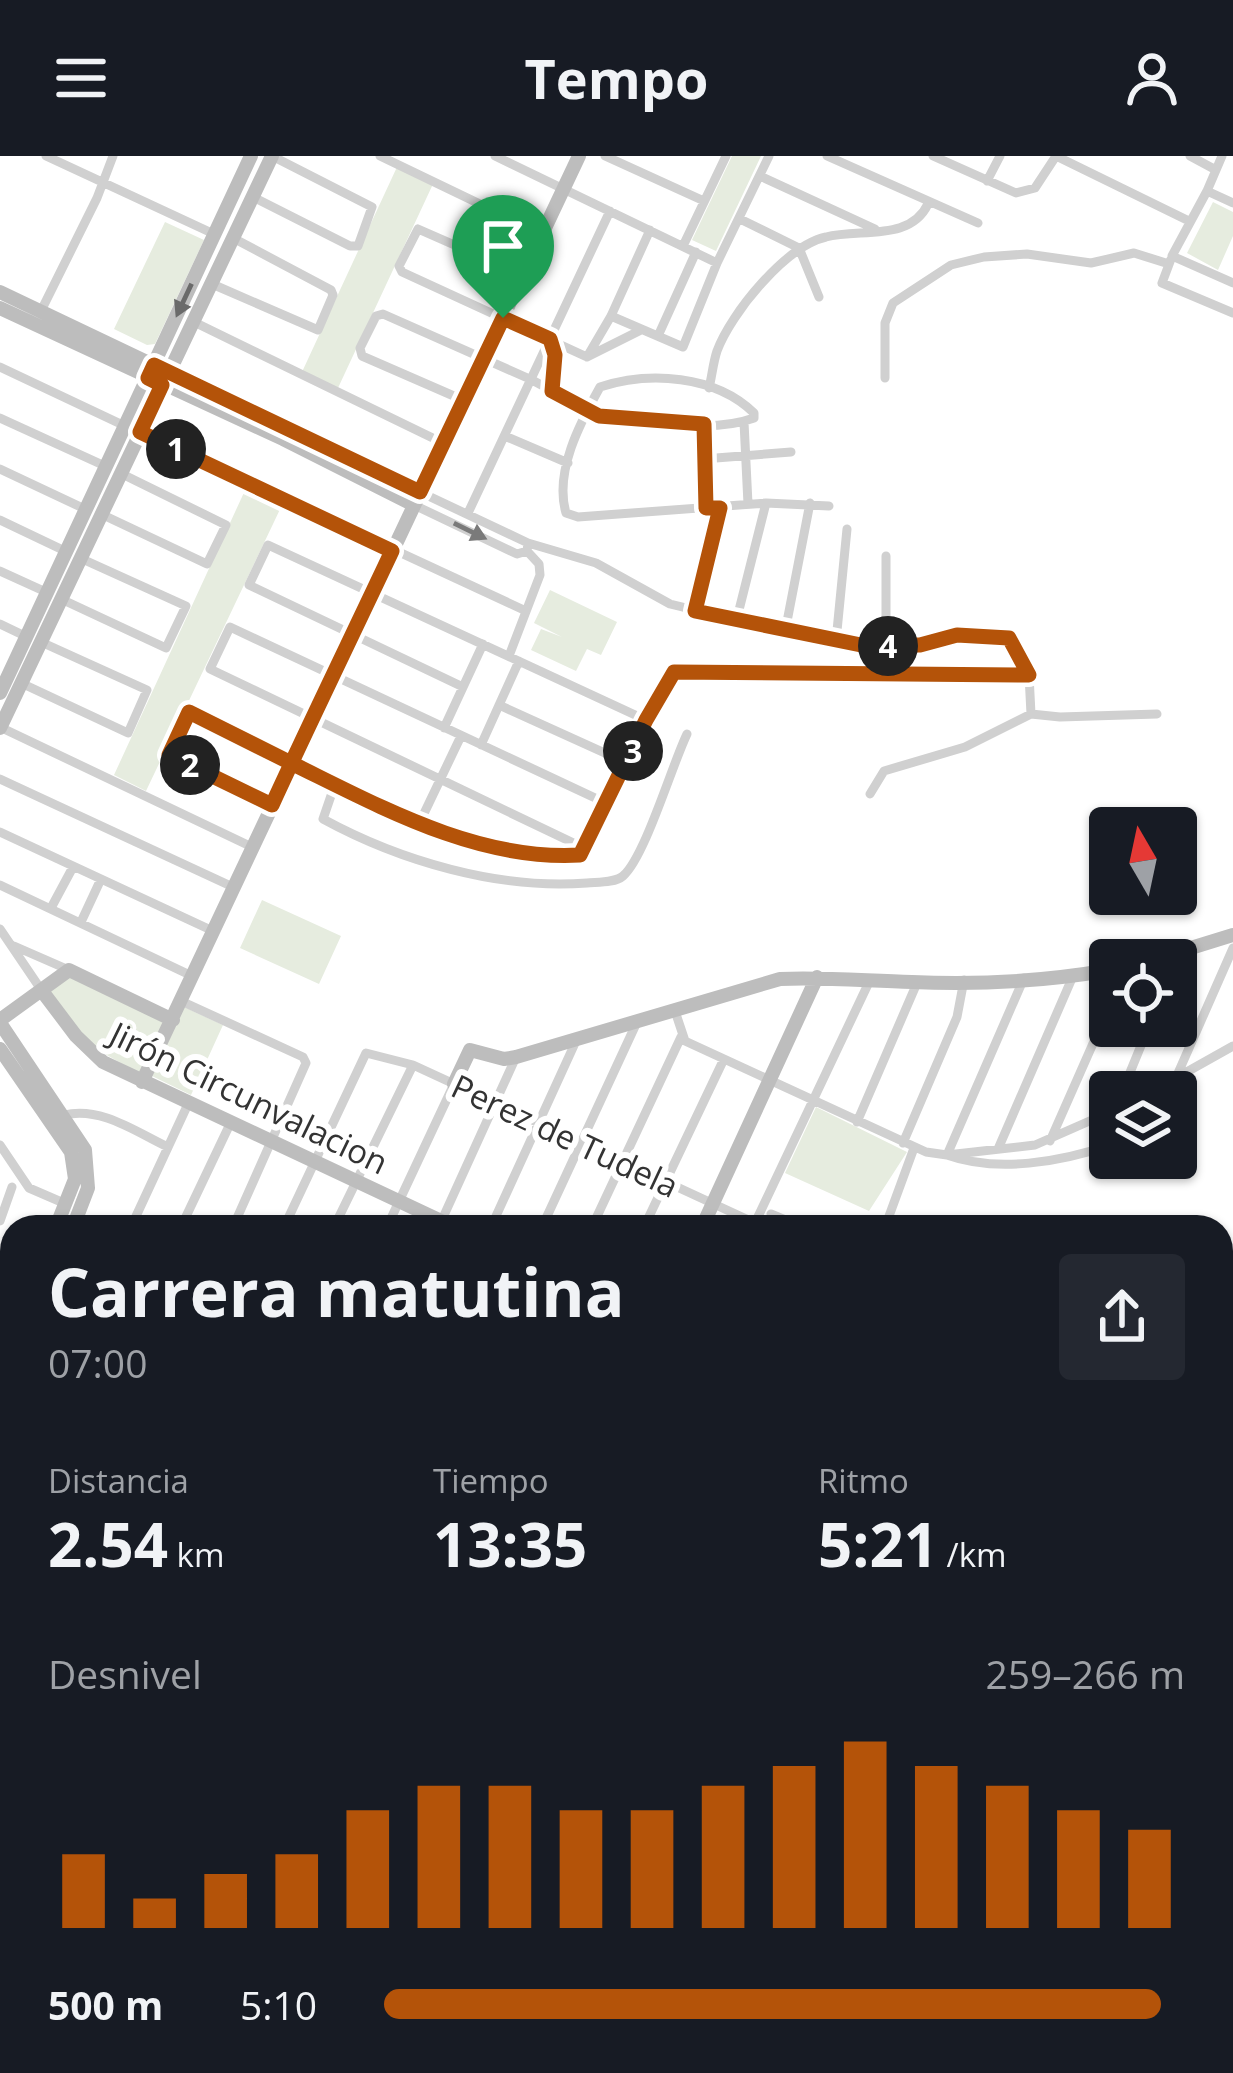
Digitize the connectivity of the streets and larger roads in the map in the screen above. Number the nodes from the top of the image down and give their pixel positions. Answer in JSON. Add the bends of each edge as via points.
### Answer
{"nodes":[{"id":1,"x":46,"y":156,"type":"edge"},
{"id":2,"x":113,"y":156,"type":"edge"},
{"id":3,"x":251,"y":156,"type":"edge"},
{"id":4,"x":272,"y":156,"type":"edge"},
{"id":5,"x":380,"y":156,"type":"edge"},
{"id":6,"x":495,"y":156,"type":"edge"},
{"id":7,"x":579,"y":156,"type":"edge"},
{"id":8,"x":605,"y":156,"type":"edge"},
{"id":9,"x":769,"y":156,"type":"edge"},
{"id":10,"x":826,"y":156,"type":"edge"},
{"id":11,"x":933,"y":156,"type":"edge"},
{"id":12,"x":1000,"y":156,"type":"edge"},
{"id":13,"x":1056,"y":156,"type":"edge"},
{"id":14,"x":1190,"y":156,"type":"edge"},
{"id":15,"x":1222,"y":156,"type":"edge"},
{"id":16,"x":722,"y":157,"type":"edge"},
{"id":17,"x":952,"y":160,"type":"edge"},
{"id":18,"x":69,"y":161,"type":"edge"},
{"id":19,"x":1216,"y":170,"type":"junction"},
{"id":20,"x":760,"y":176,"type":"junction"},
{"id":21,"x":987,"y":181,"type":"junction"},
{"id":22,"x":101,"y":183,"type":"junction"},
{"id":23,"x":564,"y":188,"type":"junction"},
{"id":24,"x":1207,"y":191,"type":"junction"},
{"id":25,"x":253,"y":197,"type":"junction"},
{"id":26,"x":704,"y":201,"type":"junction"},
{"id":27,"x":1233,"y":203,"type":"edge"},
{"id":28,"x":928,"y":204,"type":"junction"},
{"id":29,"x":610,"y":211,"type":"junction"},
{"id":30,"x":740,"y":219,"type":"junction"},
{"id":31,"x":1190,"y":221,"type":"junction"},
{"id":32,"x":978,"y":223,"type":"dead end"},
{"id":33,"x":650,"y":230,"type":"junction"},
{"id":34,"x":878,"y":230,"type":"junction"},
{"id":35,"x":214,"y":234,"type":"junction"},
{"id":36,"x":542,"y":234,"type":"junction"},
{"id":37,"x":233,"y":238,"type":"junction"},
{"id":38,"x":683,"y":246,"type":"junction"},
{"id":39,"x":799,"y":248,"type":"junction"},
{"id":40,"x":697,"y":252,"type":"junction"},
{"id":41,"x":1171,"y":260,"type":"junction"},
{"id":42,"x":717,"y":262,"type":"junction"},
{"id":43,"x":523,"y":275,"type":"junction"},
{"id":44,"x":1233,"y":283,"type":"edge"},
{"id":45,"x":212,"y":284,"type":"junction"},
{"id":46,"x":0,"y":292,"type":"edge"},
{"id":47,"x":819,"y":297,"type":"dead end"},
{"id":48,"x":0,"y":308,"type":"edge"},
{"id":49,"x":19,"y":310,"type":"junction"},
{"id":50,"x":40,"y":311,"type":"junction"},
{"id":51,"x":1233,"y":314,"type":"edge"},
{"id":52,"x":611,"y":316,"type":"junction"},
{"id":53,"x":503,"y":318,"type":"junction"},
{"id":54,"x":194,"y":322,"type":"junction"},
{"id":55,"x":642,"y":329,"type":"junction"},
{"id":56,"x":658,"y":336,"type":"junction"},
{"id":57,"x":550,"y":339,"type":"junction"},
{"id":58,"x":587,"y":357,"type":"junction"},
{"id":59,"x":483,"y":359,"type":"junction"},
{"id":60,"x":0,"y":368,"type":"edge"},
{"id":61,"x":158,"y":375,"type":"junction"},
{"id":62,"x":885,"y":378,"type":"dead end"},
{"id":63,"x":532,"y":380,"type":"junction"},
{"id":64,"x":710,"y":388,"type":"junction"},
{"id":65,"x":552,"y":391,"type":"junction"},
{"id":66,"x":464,"y":400,"type":"junction"},
{"id":67,"x":586,"y":412,"type":"junction"},
{"id":68,"x":0,"y":418,"type":"edge"},
{"id":69,"x":744,"y":422,"type":"junction"},
{"id":70,"x":704,"y":424,"type":"junction"},
{"id":71,"x":132,"y":429,"type":"junction"},
{"id":72,"x":506,"y":437,"type":"junction"},
{"id":73,"x":443,"y":443,"type":"junction"},
{"id":74,"x":791,"y":452,"type":"dead end"},
{"id":75,"x":746,"y":456,"type":"junction"},
{"id":76,"x":703,"y":459,"type":"junction"},
{"id":77,"x":568,"y":463,"type":"junction"},
{"id":78,"x":105,"y":466,"type":"junction"},
{"id":79,"x":0,"y":470,"type":"edge"},
{"id":80,"x":120,"y":473,"type":"junction"},
{"id":81,"x":417,"y":498,"type":"junction"},
{"id":82,"x":766,"y":503,"type":"junction"},
{"id":83,"x":809,"y":503,"type":"junction"},
{"id":84,"x":748,"y":504,"type":"junction"},
{"id":85,"x":829,"y":506,"type":"dead end"},
{"id":86,"x":706,"y":508,"type":"junction"},
{"id":87,"x":720,"y":508,"type":"junction"},
{"id":88,"x":85,"y":509,"type":"junction"},
{"id":89,"x":468,"y":513,"type":"junction"},
{"id":90,"x":101,"y":514,"type":"junction"},
{"id":91,"x":0,"y":520,"type":"edge"},
{"id":92,"x":847,"y":529,"type":"dead end"},
{"id":93,"x":527,"y":547,"type":"junction"},
{"id":94,"x":392,"y":551,"type":"junction"},
{"id":95,"x":73,"y":554,"type":"junction"},
{"id":96,"x":886,"y":556,"type":"dead end"},
{"id":97,"x":0,"y":571,"type":"edge"},
{"id":98,"x":372,"y":593,"type":"junction"},
{"id":99,"x":54,"y":596,"type":"junction"},
{"id":100,"x":526,"y":611,"type":"junction"},
{"id":101,"x":695,"y":611,"type":"junction"},
{"id":102,"x":736,"y":622,"type":"junction"},
{"id":103,"x":0,"y":624,"type":"edge"},
{"id":104,"x":785,"y":632,"type":"junction"},
{"id":105,"x":352,"y":636,"type":"junction"},
{"id":106,"x":33,"y":639,"type":"junction"},
{"id":107,"x":836,"y":641,"type":"junction"},
{"id":108,"x":483,"y":644,"type":"junction"},
{"id":109,"x":886,"y":646,"type":"junction"},
{"id":110,"x":514,"y":659,"type":"junction"},
{"id":111,"x":1029,"y":675,"type":"junction"},
{"id":112,"x":332,"y":676,"type":"junction"},
{"id":113,"x":9,"y":678,"type":"edge"},
{"id":114,"x":463,"y":687,"type":"junction"},
{"id":115,"x":0,"y":693,"type":"edge"},
{"id":116,"x":499,"y":705,"type":"junction"},
{"id":117,"x":1031,"y":714,"type":"junction"},
{"id":118,"x":1157,"y":714,"type":"dead end"},
{"id":119,"x":313,"y":719,"type":"junction"},
{"id":120,"x":646,"y":720,"type":"junction"},
{"id":121,"x":0,"y":728,"type":"edge"},
{"id":122,"x":444,"y":728,"type":"junction"},
{"id":123,"x":687,"y":734,"type":"dead end"},
{"id":124,"x":461,"y":736,"type":"junction"},
{"id":125,"x":481,"y":745,"type":"junction"},
{"id":126,"x":291,"y":763,"type":"junction"},
{"id":127,"x":627,"y":763,"type":"junction"},
{"id":128,"x":442,"y":778,"type":"junction"},
{"id":129,"x":0,"y":779,"type":"edge"},
{"id":130,"x":335,"y":784,"type":"junction"},
{"id":131,"x":870,"y":794,"type":"dead end"},
{"id":132,"x":608,"y":804,"type":"junction"},
{"id":133,"x":272,"y":805,"type":"junction"},
{"id":134,"x":419,"y":824,"type":"junction"},
{"id":135,"x":0,"y":832,"type":"edge"},
{"id":136,"x":252,"y":848,"type":"junction"},
{"id":137,"x":586,"y":850,"type":"junction"},
{"id":138,"x":73,"y":867,"type":"junction"},
{"id":139,"x":101,"y":879,"type":"junction"},
{"id":140,"x":0,"y":885,"type":"edge"},
{"id":141,"x":233,"y":887,"type":"junction"},
{"id":142,"x":51,"y":908,"type":"junction"},
{"id":143,"x":81,"y":922,"type":"junction"},
{"id":144,"x":0,"y":929,"type":"edge"},
{"id":145,"x":213,"y":932,"type":"junction"},
{"id":146,"x":1233,"y":935,"type":"edge"},
{"id":147,"x":11,"y":945,"type":"junction"},
{"id":148,"x":1233,"y":948,"type":"edge"},
{"id":149,"x":1197,"y":949,"type":"edge"},
{"id":150,"x":70,"y":970,"type":"junction"},
{"id":151,"x":1089,"y":973,"type":"edge"},
{"id":152,"x":192,"y":976,"type":"junction"},
{"id":153,"x":1073,"y":976,"type":"junction"},
{"id":154,"x":818,"y":977,"type":"junction"},
{"id":155,"x":1024,"y":978,"type":"junction"},
{"id":156,"x":870,"y":980,"type":"junction"},
{"id":157,"x":964,"y":980,"type":"junction"},
{"id":158,"x":917,"y":982,"type":"junction"},
{"id":159,"x":42,"y":991,"type":"junction"},
{"id":160,"x":181,"y":1001,"type":"junction"},
{"id":161,"x":675,"y":1011,"type":"junction"},
{"id":162,"x":172,"y":1020,"type":"junction"},
{"id":163,"x":0,"y":1022,"type":"edge"},
{"id":164,"x":637,"y":1022,"type":"junction"},
{"id":165,"x":681,"y":1037,"type":"junction"},
{"id":166,"x":576,"y":1040,"type":"junction"},
{"id":167,"x":1233,"y":1046,"type":"edge"},
{"id":168,"x":1091,"y":1047,"type":"edge"},
{"id":169,"x":0,"y":1049,"type":"edge"},
{"id":170,"x":516,"y":1057,"type":"junction"},
{"id":171,"x":723,"y":1061,"type":"junction"},
{"id":172,"x":413,"y":1065,"type":"junction"},
{"id":173,"x":1179,"y":1071,"type":"edge"},
{"id":174,"x":1190,"y":1071,"type":"edge"},
{"id":175,"x":769,"y":1080,"type":"junction"},
{"id":176,"x":142,"y":1082,"type":"junction"},
{"id":177,"x":454,"y":1084,"type":"junction"},
{"id":178,"x":814,"y":1101,"type":"junction"},
{"id":179,"x":188,"y":1104,"type":"junction"},
{"id":180,"x":496,"y":1105,"type":"junction"},
{"id":181,"x":64,"y":1115,"type":"junction"},
{"id":182,"x":857,"y":1122,"type":"junction"},
{"id":183,"x":1089,"y":1122,"type":"edge"},
{"id":184,"x":230,"y":1124,"type":"junction"},
{"id":185,"x":537,"y":1124,"type":"junction"},
{"id":186,"x":1050,"y":1141,"type":"junction"},
{"id":187,"x":272,"y":1144,"type":"junction"},
{"id":188,"x":580,"y":1144,"type":"junction"},
{"id":189,"x":0,"y":1145,"type":"edge"},
{"id":190,"x":909,"y":1145,"type":"junction"},
{"id":191,"x":168,"y":1147,"type":"junction"},
{"id":192,"x":998,"y":1149,"type":"junction"},
{"id":193,"x":1089,"y":1152,"type":"edge"},
{"id":194,"x":947,"y":1155,"type":"junction"},
{"id":195,"x":314,"y":1163,"type":"junction"},
{"id":196,"x":622,"y":1164,"type":"junction"},
{"id":197,"x":22,"y":1178,"type":"junction"},
{"id":198,"x":355,"y":1182,"type":"junction"},
{"id":199,"x":664,"y":1183,"type":"junction"},
{"id":200,"x":12,"y":1186,"type":"junction"},
{"id":201,"x":0,"y":1195,"type":"edge"},
{"id":202,"x":399,"y":1202,"type":"junction"},
{"id":203,"x":66,"y":1204,"type":"junction"},
{"id":204,"x":712,"y":1205,"type":"junction"},
{"id":205,"x":2,"y":1215,"type":"edge"},
{"id":206,"x":61,"y":1215,"type":"edge"},
{"id":207,"x":78,"y":1215,"type":"edge"},
{"id":208,"x":137,"y":1215,"type":"edge"},
{"id":209,"x":187,"y":1215,"type":"edge"},
{"id":210,"x":239,"y":1215,"type":"edge"},
{"id":211,"x":290,"y":1215,"type":"edge"},
{"id":212,"x":340,"y":1215,"type":"edge"},
{"id":213,"x":393,"y":1215,"type":"edge"},
{"id":214,"x":425,"y":1215,"type":"edge"},
{"id":215,"x":449,"y":1215,"type":"edge"},
{"id":216,"x":496,"y":1215,"type":"edge"},
{"id":217,"x":547,"y":1215,"type":"edge"},
{"id":218,"x":598,"y":1215,"type":"edge"},
{"id":219,"x":649,"y":1215,"type":"edge"},
{"id":220,"x":707,"y":1215,"type":"edge"},
{"id":221,"x":724,"y":1215,"type":"edge"},
{"id":222,"x":765,"y":1215,"type":"edge"},
{"id":223,"x":889,"y":1215,"type":"edge"}],
"edges":[{"from":1,"to":18,"type":"street"},
{"from":2,"to":22,"type":"street"},
{"from":3,"to":35,"type":"street"},
{"from":4,"to":25,"type":"street"},
{"from":4,"to":25,"type":"street","via":[[370,206],[358,246]]},
{"from":5,"to":36,"type":"street"},
{"from":6,"to":23,"type":"street"},
{"from":7,"to":23,"type":"street"},
{"from":8,"to":26,"type":"street"},
{"from":9,"to":20,"type":"street"},
{"from":10,"to":28,"type":"street"},
{"from":11,"to":17,"type":"street"},
{"from":12,"to":21,"type":"street"},
{"from":13,"to":21,"type":"street","via":[[1025,192]]},
{"from":13,"to":31,"type":"street"},
{"from":14,"to":19,"type":"street"},
{"from":15,"to":19,"type":"street"},
{"from":16,"to":26,"type":"street"},
{"from":17,"to":21,"type":"street"},
{"from":18,"to":22,"type":"street"},
{"from":19,"to":24,"type":"street"},
{"from":20,"to":30,"type":"street"},
{"from":20,"to":34,"type":"street"},
{"from":22,"to":35,"type":"street"},
{"from":22,"to":50,"type":"street"},
{"from":23,"to":29,"type":"street"},
{"from":23,"to":36,"type":"street"},
{"from":24,"to":27,"type":"street"},
{"from":24,"to":31,"type":"street"},
{"from":25,"to":37,"type":"street"},
{"from":26,"to":38,"type":"street"},
{"from":28,"to":32,"type":"street"},
{"from":28,"to":34,"type":"street","via":[[902,229]]},
{"from":29,"to":33,"type":"street"},
{"from":29,"to":57,"type":"street"},
{"from":30,"to":39,"type":"street"},
{"from":30,"to":42,"type":"street"},
{"from":31,"to":41,"type":"street"},
{"from":33,"to":38,"type":"street"},
{"from":33,"to":52,"type":"street"},
{"from":34,"to":39,"type":"street"},
{"from":35,"to":61,"type":"street","one_way":true},
{"from":36,"to":43,"type":"street"},
{"from":37,"to":45,"type":"street"},
{"from":37,"to":45,"type":"street","via":[[334,296],[314,331]]},
{"from":38,"to":40,"type":"street"},
{"from":39,"to":47,"type":"street"},
{"from":39,"to":64,"type":"street","via":[[726,333]]},
{"from":40,"to":42,"type":"street"},
{"from":40,"to":56,"type":"street"},
{"from":41,"to":44,"type":"street"},
{"from":41,"to":51,"type":"street","via":[[1162,283]]},
{"from":41,"to":62,"type":"street","via":[[1134,253],[1091,263],[1027,254],[951,265],[892,304]]},
{"from":42,"to":56,"type":"street","via":[[683,347]]},
{"from":43,"to":53,"type":"street"},
{"from":43,"to":53,"type":"street","via":[[422,231],[399,266]]},
{"from":45,"to":54,"type":"street"},
{"from":46,"to":49,"type":"street"},
{"from":48,"to":49,"type":"street"},
{"from":49,"to":50,"type":"street"},
{"from":49,"to":61,"type":"street"},
{"from":50,"to":61,"type":"street"},
{"from":52,"to":55,"type":"street"},
{"from":52,"to":58,"type":"street"},
{"from":53,"to":57,"type":"street"},
{"from":53,"to":59,"type":"street"},
{"from":54,"to":61,"type":"street"},
{"from":54,"to":73,"type":"street"},
{"from":55,"to":56,"type":"street"},
{"from":55,"to":58,"type":"street"},
{"from":57,"to":58,"type":"street"},
{"from":57,"to":63,"type":"street"},
{"from":57,"to":65,"type":"street"},
{"from":59,"to":63,"type":"street"},
{"from":59,"to":66,"type":"street"},
{"from":59,"to":66,"type":"street","via":[[383,314],[360,348],[362,356]]},
{"from":60,"to":71,"type":"street"},
{"from":61,"to":71,"type":"street"},
{"from":61,"to":81,"type":"street"},
{"from":63,"to":65,"type":"street"},
{"from":63,"to":72,"type":"street"},
{"from":64,"to":67,"type":"street","via":[[631,377],[600,387]]},
{"from":64,"to":69,"type":"street","via":[[750,408],[754,418]]},
{"from":65,"to":67,"type":"street"},
{"from":66,"to":73,"type":"street"},
{"from":67,"to":70,"type":"street"},
{"from":67,"to":77,"type":"street"},
{"from":68,"to":78,"type":"street"},
{"from":69,"to":70,"type":"street"},
{"from":69,"to":75,"type":"street"},
{"from":70,"to":76,"type":"street"},
{"from":71,"to":78,"type":"street"},
{"from":71,"to":80,"type":"street"},
{"from":71,"to":94,"type":"street"},
{"from":72,"to":77,"type":"street"},
{"from":72,"to":89,"type":"street"},
{"from":73,"to":81,"type":"street"},
{"from":74,"to":75,"type":"street"},
{"from":75,"to":76,"type":"street"},
{"from":75,"to":84,"type":"street"},
{"from":76,"to":86,"type":"street"},
{"from":77,"to":86,"type":"street","via":[[561,496],[566,513],[578,517]]},
{"from":78,"to":88,"type":"street"},
{"from":79,"to":88,"type":"street"},
{"from":80,"to":90,"type":"street"},
{"from":80,"to":90,"type":"street","via":[[226,525],[207,564]]},
{"from":81,"to":89,"type":"street"},
{"from":81,"to":93,"type":"street","one_way":true,"via":[[517,554]]},
{"from":81,"to":94,"type":"street"},
{"from":82,"to":83,"type":"street"},
{"from":82,"to":84,"type":"street"},
{"from":82,"to":102,"type":"street"},
{"from":83,"to":85,"type":"street"},
{"from":83,"to":104,"type":"street"},
{"from":84,"to":87,"type":"street"},
{"from":86,"to":87,"type":"street"},
{"from":87,"to":101,"type":"street"},
{"from":88,"to":95,"type":"street"},
{"from":89,"to":93,"type":"street"},
{"from":90,"to":95,"type":"street"},
{"from":91,"to":95,"type":"street"},
{"from":92,"to":107,"type":"street"},
{"from":93,"to":100,"type":"street","via":[[540,570]]},
{"from":93,"to":101,"type":"street","via":[[596,563]]},
{"from":94,"to":98,"type":"street"},
{"from":94,"to":100,"type":"street"},
{"from":95,"to":99,"type":"street"},
{"from":95,"to":99,"type":"street","via":[[186,606],[166,648]]},
{"from":96,"to":109,"type":"street"},
{"from":97,"to":99,"type":"street"},
{"from":98,"to":105,"type":"street"},
{"from":98,"to":105,"type":"street","via":[[268,545],[249,585]]},
{"from":98,"to":108,"type":"street"},
{"from":99,"to":106,"type":"street"},
{"from":100,"to":110,"type":"street"},
{"from":101,"to":102,"type":"street"},
{"from":102,"to":104,"type":"street"},
{"from":103,"to":106,"type":"street"},
{"from":104,"to":107,"type":"street"},
{"from":105,"to":112,"type":"street"},
{"from":105,"to":114,"type":"street"},
{"from":106,"to":113,"type":"street"},
{"from":106,"to":113,"type":"street","via":[[147,690],[128,734]]},
{"from":107,"to":109,"type":"street"},
{"from":108,"to":110,"type":"street"},
{"from":108,"to":114,"type":"street"},
{"from":109,"to":111,"type":"street","via":[[957,635],[1009,638]]},
{"from":110,"to":116,"type":"street"},
{"from":110,"to":120,"type":"street"},
{"from":111,"to":117,"type":"street"},
{"from":111,"to":120,"type":"street","via":[[681,670]]},
{"from":112,"to":119,"type":"street"},
{"from":112,"to":119,"type":"street","via":[[230,627],[210,669]]},
{"from":112,"to":122,"type":"street"},
{"from":113,"to":115,"type":"street"},
{"from":113,"to":121,"type":"street"},
{"from":114,"to":122,"type":"street"},
{"from":116,"to":125,"type":"street"},
{"from":116,"to":127,"type":"street"},
{"from":117,"to":118,"type":"street"},
{"from":117,"to":131,"type":"street","via":[[964,747],[884,771]]},
{"from":119,"to":126,"type":"street"},
{"from":119,"to":128,"type":"street"},
{"from":120,"to":127,"type":"street"},
{"from":121,"to":136,"type":"street"},
{"from":122,"to":124,"type":"street"},
{"from":123,"to":130,"type":"street","via":[[638,848],[614,880],[516,880],[384,848],[323,819]]},
{"from":124,"to":125,"type":"street"},
{"from":124,"to":128,"type":"street"},
{"from":125,"to":132,"type":"street"},
{"from":126,"to":130,"type":"street"},
{"from":126,"to":133,"type":"street"},
{"from":126,"to":133,"type":"street","via":[[189,712],[169,755]]},
{"from":127,"to":132,"type":"street"},
{"from":128,"to":134,"type":"street"},
{"from":128,"to":137,"type":"street"},
{"from":129,"to":141,"type":"street"},
{"from":130,"to":134,"type":"street"},
{"from":132,"to":137,"type":"street"},
{"from":133,"to":136,"type":"street"},
{"from":134,"to":137,"type":"street","via":[[470,842],[570,856]]},
{"from":135,"to":138,"type":"street"},
{"from":136,"to":141,"type":"street"},
{"from":138,"to":139,"type":"street"},
{"from":138,"to":142,"type":"street"},
{"from":139,"to":143,"type":"street"},
{"from":139,"to":145,"type":"street"},
{"from":140,"to":142,"type":"street"},
{"from":141,"to":145,"type":"street"},
{"from":142,"to":143,"type":"street"},
{"from":143,"to":152,"type":"street"},
{"from":144,"to":147,"type":"street"},
{"from":145,"to":152,"type":"street"},
{"from":146,"to":149,"type":"street"},
{"from":147,"to":150,"type":"street"},
{"from":147,"to":159,"type":"street"},
{"from":148,"to":173,"type":"street"},
{"from":150,"to":159,"type":"street"},
{"from":150,"to":162,"type":"street"},
{"from":151,"to":153,"type":"street"},
{"from":152,"to":160,"type":"street"},
{"from":153,"to":155,"type":"street"},
{"from":153,"to":192,"type":"street"},
{"from":154,"to":156,"type":"street"},
{"from":154,"to":161,"type":"street","via":[[780,979]]},
{"from":154,"to":175,"type":"street"},
{"from":155,"to":157,"type":"street"},
{"from":155,"to":194,"type":"street"},
{"from":156,"to":158,"type":"street"},
{"from":156,"to":178,"type":"street"},
{"from":157,"to":158,"type":"street"},
{"from":157,"to":190,"type":"street"},
{"from":158,"to":182,"type":"street"},
{"from":159,"to":163,"type":"street"},
{"from":159,"to":176,"type":"street","name":"Jirón Circunvalacion","via":[[92,1053]]},
{"from":160,"to":162,"type":"street"},
{"from":160,"to":187,"type":"street","via":[[306,1063]]},
{"from":161,"to":164,"type":"street"},
{"from":161,"to":165,"type":"street"},
{"from":162,"to":176,"type":"street"},
{"from":163,"to":181,"type":"street"},
{"from":164,"to":166,"type":"street"},
{"from":164,"to":188,"type":"street"},
{"from":165,"to":171,"type":"street"},
{"from":165,"to":196,"type":"street"},
{"from":166,"to":170,"type":"street"},
{"from":166,"to":185,"type":"street"},
{"from":167,"to":174,"type":"street"},
{"from":168,"to":186,"type":"street"},
{"from":169,"to":203,"type":"street","via":[[71,1151],[75,1179]]},
{"from":170,"to":177,"type":"street","via":[[470,1051]]},
{"from":170,"to":180,"type":"street"},
{"from":171,"to":175,"type":"street"},
{"from":171,"to":199,"type":"street"},
{"from":172,"to":177,"type":"street","name":"Perez de Tudela"},
{"from":172,"to":195,"type":"street","name":"Perez de Tudela","via":[[366,1053]]},
{"from":172,"to":198,"type":"street"},
{"from":175,"to":178,"type":"street"},
{"from":175,"to":204,"type":"street"},
{"from":176,"to":179,"type":"street","name":"Jirón Circunvalacion"},
{"from":177,"to":180,"type":"street","name":"Perez de Tudela"},
{"from":177,"to":202,"type":"street"},
{"from":178,"to":182,"type":"street"},
{"from":178,"to":222,"type":"street"},
{"from":179,"to":184,"type":"street","name":"Jirón Circunvalacion"},
{"from":179,"to":191,"type":"street"},
{"from":180,"to":185,"type":"street","name":"Perez de Tudela"},
{"from":180,"to":215,"type":"street"},
{"from":181,"to":191,"type":"street","via":[[98,1114]]},
{"from":181,"to":207,"type":"street","via":[[85,1150],[89,1176]]},
{"from":182,"to":190,"type":"street"},
{"from":183,"to":186,"type":"street"},
{"from":184,"to":187,"type":"street","name":"Jirón Circunvalacion"},
{"from":184,"to":209,"type":"street"},
{"from":185,"to":188,"type":"street","name":"Perez de Tudela"},
{"from":185,"to":216,"type":"street"},
{"from":186,"to":192,"type":"street"},
{"from":187,"to":195,"type":"street","name":"Jirón Circunvalacion"},
{"from":187,"to":210,"type":"street"},
{"from":188,"to":196,"type":"street","name":"Perez de Tudela"},
{"from":188,"to":217,"type":"street"},
{"from":189,"to":197,"type":"street"},
{"from":190,"to":194,"type":"street"},
{"from":190,"to":223,"type":"street"},
{"from":191,"to":208,"type":"street"},
{"from":192,"to":194,"type":"street"},
{"from":193,"to":194,"type":"street","via":[[1009,1164]]},
{"from":195,"to":198,"type":"street","name":"Jirón Circunvalacion"},
{"from":195,"to":211,"type":"street"},
{"from":196,"to":199,"type":"street","name":"Perez de Tudela"},
{"from":196,"to":218,"type":"street"},
{"from":197,"to":200,"type":"street"},
{"from":197,"to":203,"type":"street"},
{"from":198,"to":202,"type":"street","name":"Jirón Circunvalacion"},
{"from":198,"to":212,"type":"street"},
{"from":199,"to":204,"type":"street","name":"Perez de Tudela"},
{"from":199,"to":219,"type":"street"},
{"from":200,"to":201,"type":"street"},
{"from":200,"to":205,"type":"street"},
{"from":202,"to":213,"type":"street"},
{"from":202,"to":214,"type":"street","name":"Jirón Circunvalacion"},
{"from":203,"to":206,"type":"street"},
{"from":204,"to":220,"type":"street"},
{"from":204,"to":221,"type":"street","name":"Perez de Tudela"}]}
